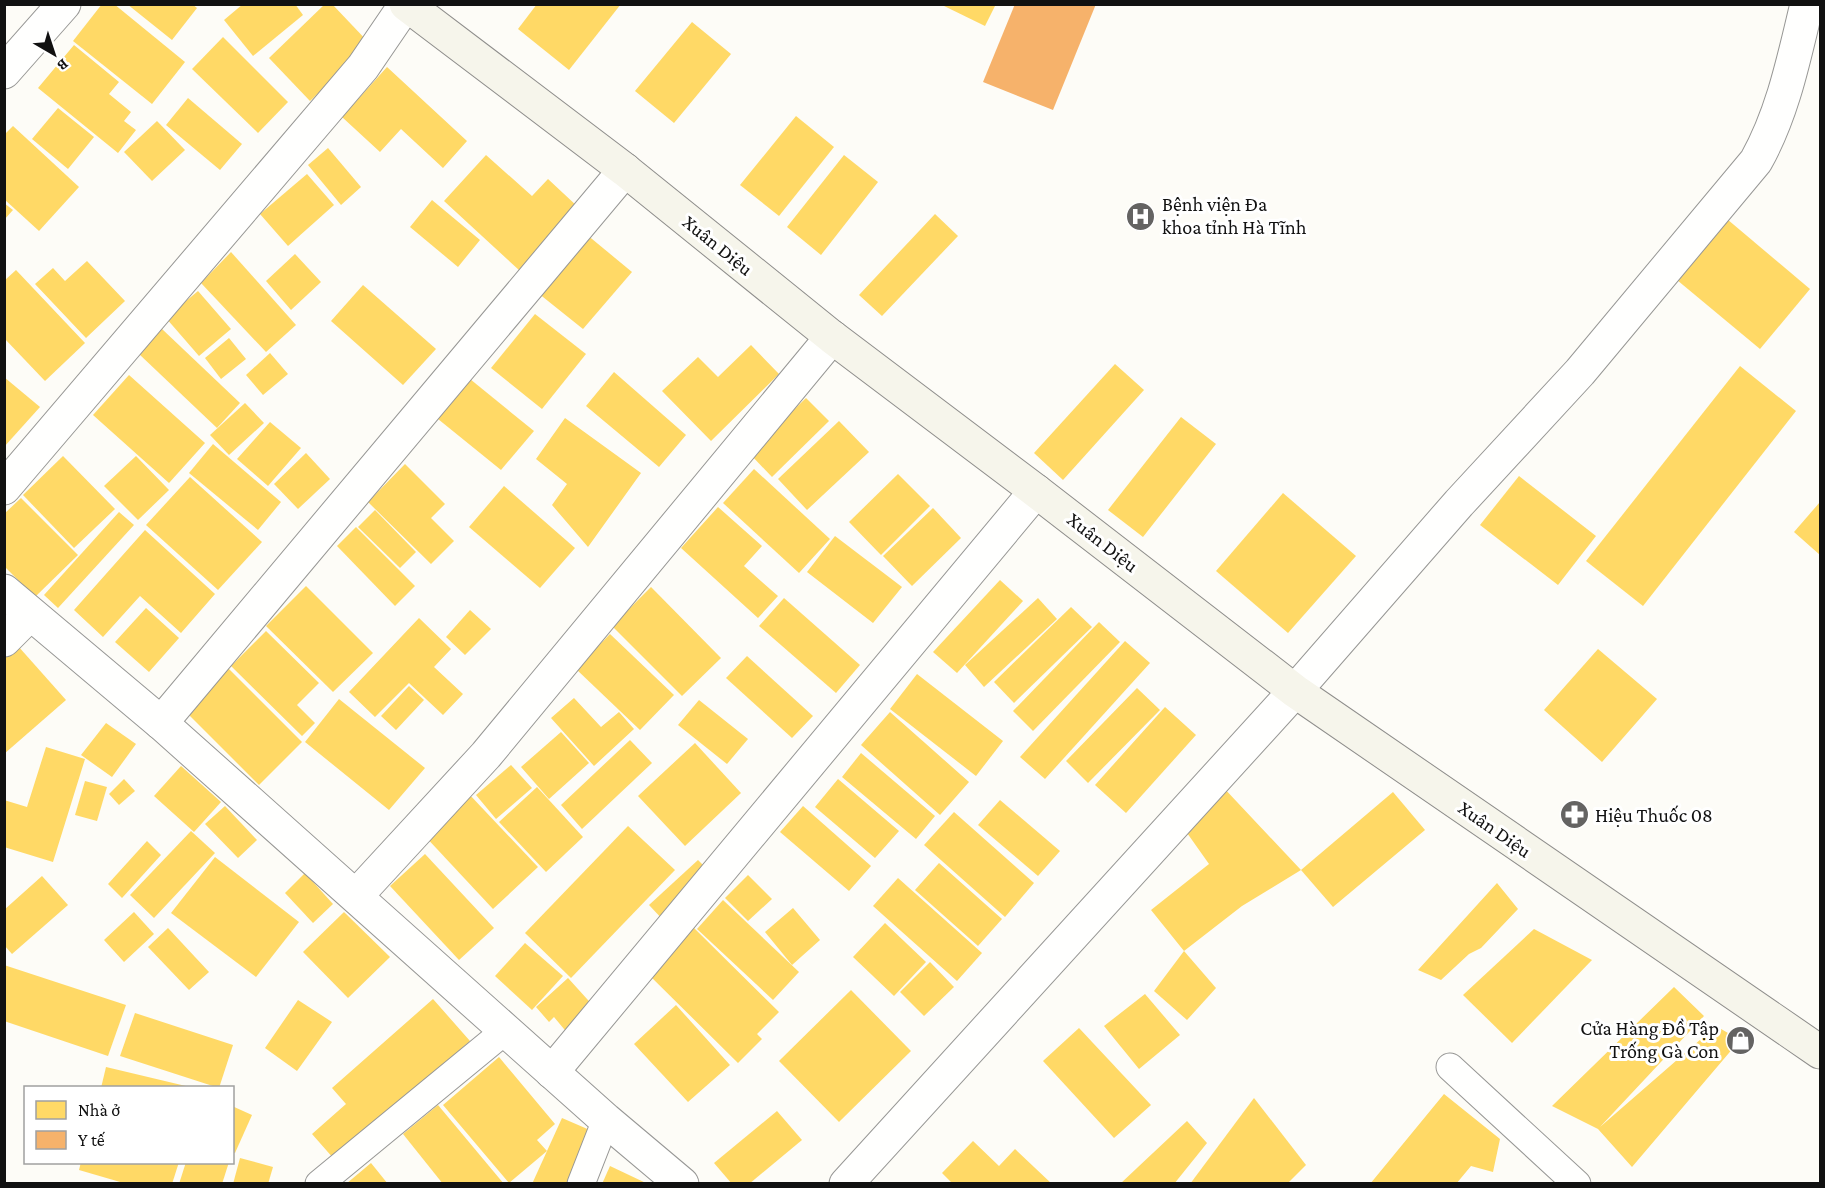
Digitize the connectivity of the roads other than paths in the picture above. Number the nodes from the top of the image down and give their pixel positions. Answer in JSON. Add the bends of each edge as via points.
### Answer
{"nodes":[{"id":1,"x":64,"y":4,"type":"edge"},
{"id":2,"x":406,"y":4,"type":"edge"},
{"id":3,"x":1807,"y":4,"type":"edge"},
{"id":4,"x":4,"y":72,"type":"edge"},
{"id":5,"x":625,"y":170,"type":"junction"},
{"id":6,"x":832,"y":337,"type":"junction"},
{"id":7,"x":4,"y":488,"type":"edge"},
{"id":8,"x":1036,"y":491,"type":"junction"},
{"id":9,"x":4,"y":591,"type":"edge"},
{"id":10,"x":30,"y":614,"type":"junction"},
{"id":11,"x":4,"y":640,"type":"edge"},
{"id":12,"x":1295,"y":691,"type":"junction"},
{"id":13,"x":161,"y":723,"type":"junction"},
{"id":14,"x":356,"y":897,"type":"junction"},
{"id":15,"x":506,"y":1030,"type":"junction"},
{"id":16,"x":1821,"y":1052,"type":"edge"},
{"id":17,"x":1450,"y":1067,"type":"dead end"},
{"id":18,"x":552,"y":1072,"type":"junction"},
{"id":19,"x":606,"y":1119,"type":"junction"},
{"id":20,"x":319,"y":1184,"type":"edge"},
{"id":21,"x":581,"y":1184,"type":"edge"},
{"id":22,"x":682,"y":1184,"type":"edge"},
{"id":23,"x":846,"y":1184,"type":"edge"},
{"id":24,"x":1576,"y":1184,"type":"edge"}],
"edges":[{"from":1,"to":4,"type":"street"},
{"from":2,"to":5,"type":"street","name":"Xuân Diệu"},
{"from":2,"to":7,"type":"street","via":[[363,67]]},
{"from":3,"to":12,"type":"street","via":[[1782,102],[1756,161],[1580,372]]},
{"from":5,"to":6,"type":"street","name":"Xuân Diệu"},
{"from":5,"to":13,"type":"street"},
{"from":6,"to":8,"type":"street","name":"Xuân Diệu"},
{"from":6,"to":14,"type":"street","via":[[486,755]]},
{"from":8,"to":12,"type":"street","name":"Xuân Diệu"},
{"from":8,"to":18,"type":"street"},
{"from":9,"to":10,"type":"street"},
{"from":10,"to":11,"type":"street"},
{"from":10,"to":13,"type":"street"},
{"from":12,"to":16,"type":"street","name":"Xuân Diệu"},
{"from":12,"to":23,"type":"street"},
{"from":13,"to":14,"type":"street"},
{"from":14,"to":15,"type":"street"},
{"from":15,"to":18,"type":"street"},
{"from":15,"to":20,"type":"lane"},
{"from":17,"to":24,"type":"lane"},
{"from":18,"to":19,"type":"street"},
{"from":19,"to":21,"type":"lane"},
{"from":19,"to":22,"type":"street"}]}
